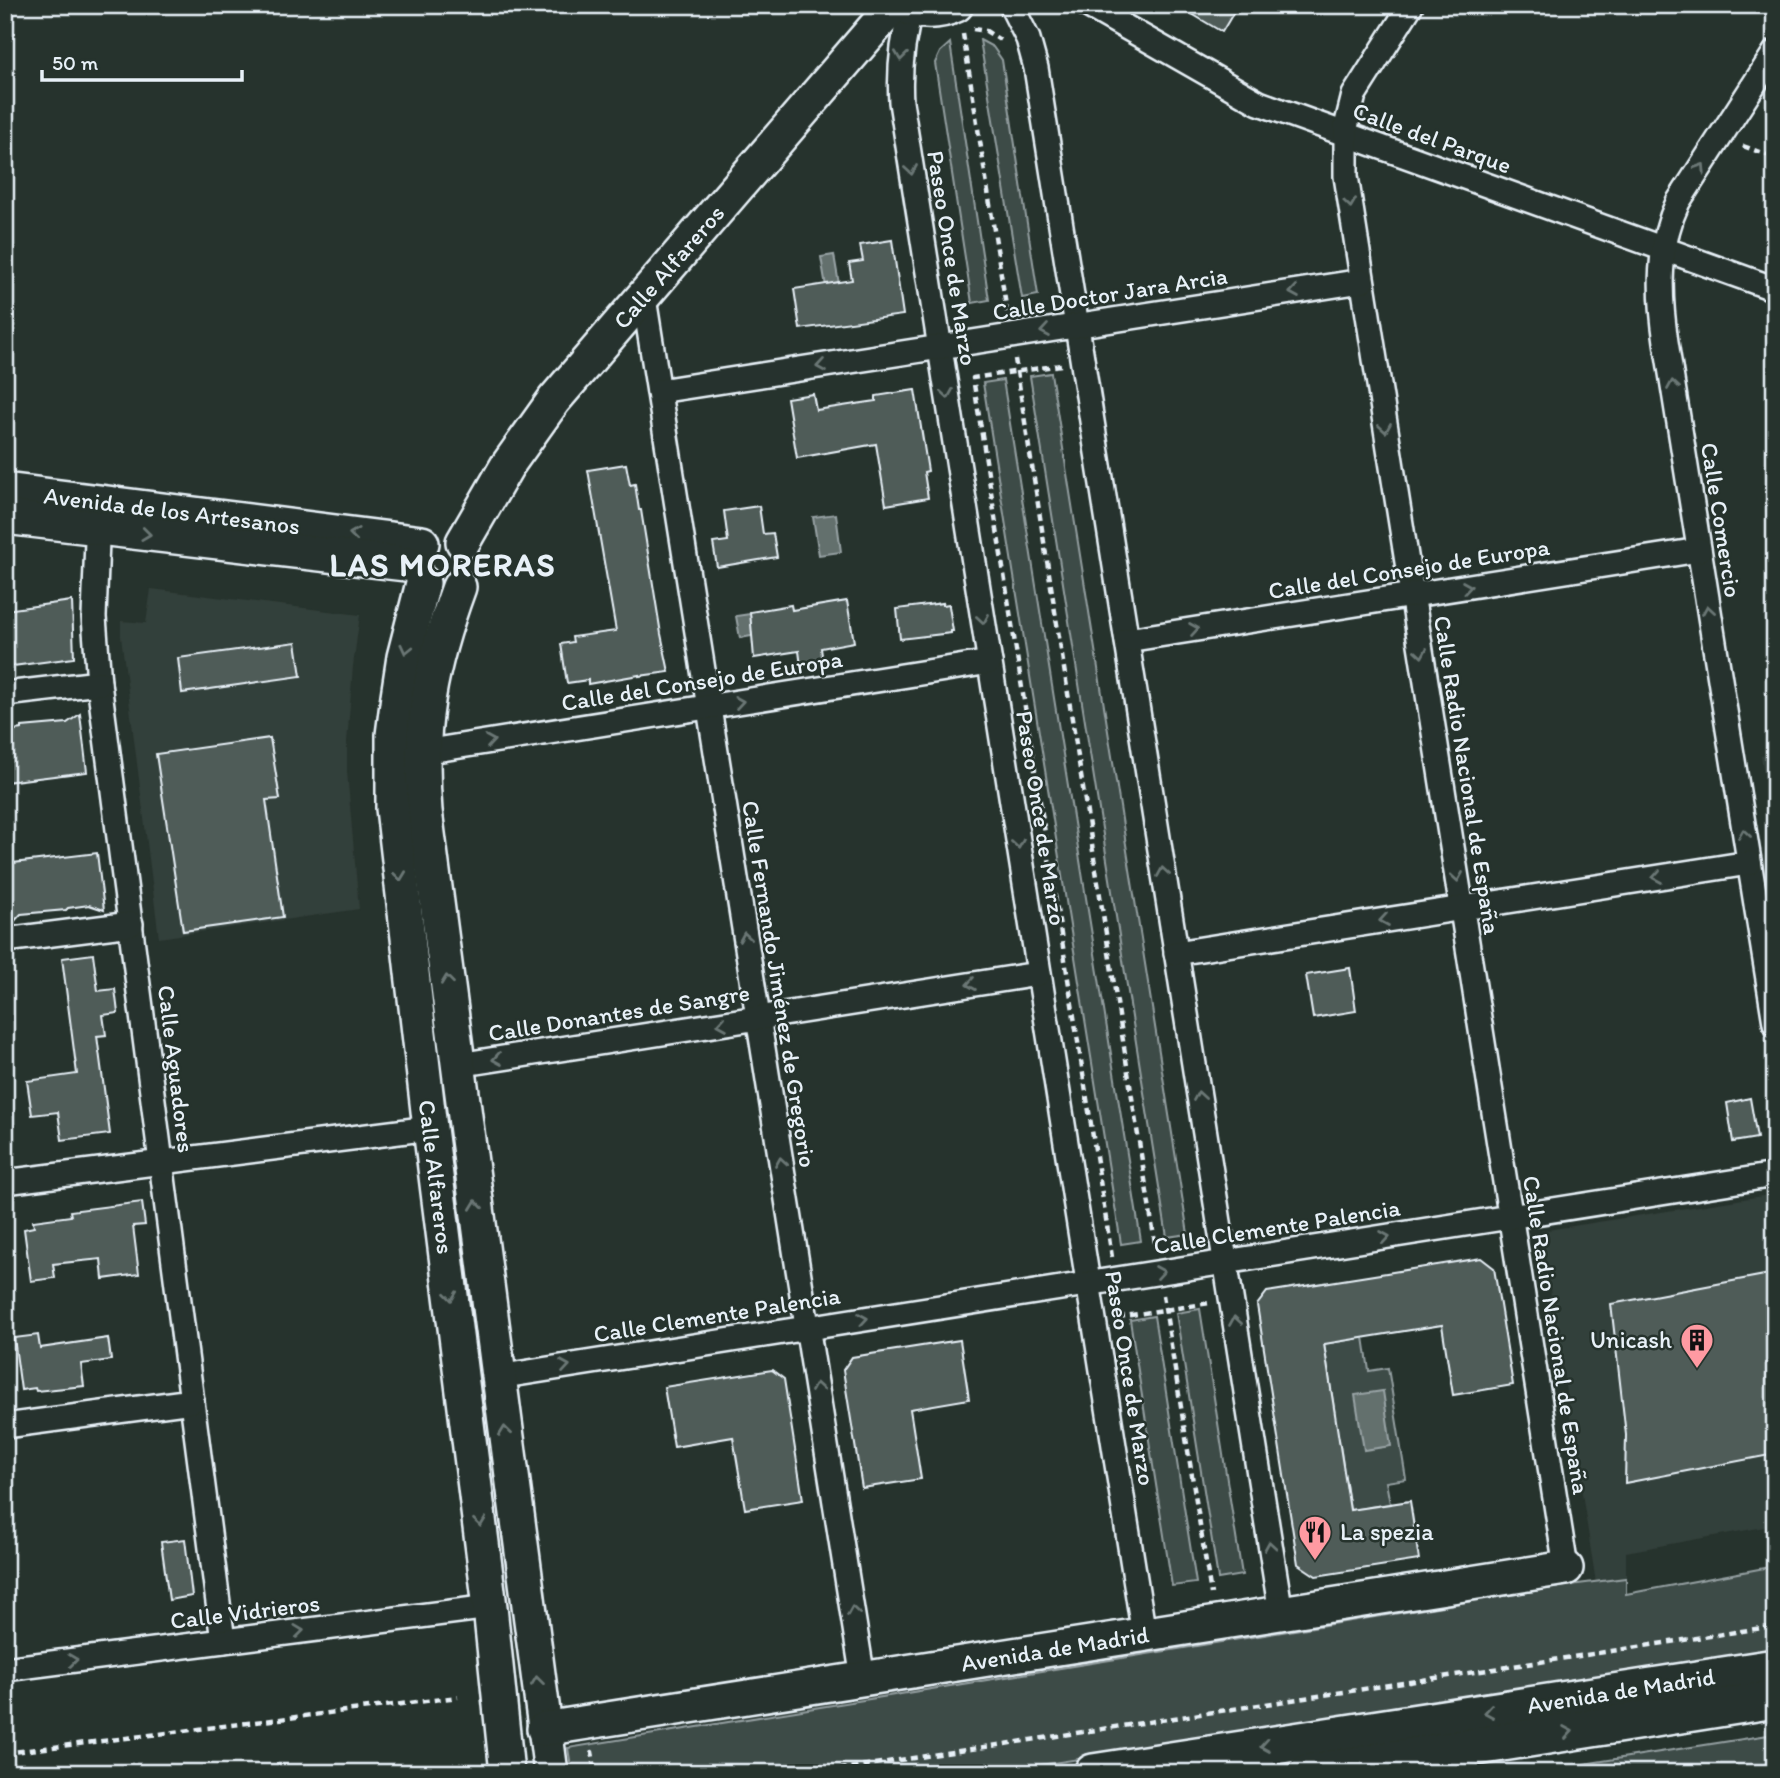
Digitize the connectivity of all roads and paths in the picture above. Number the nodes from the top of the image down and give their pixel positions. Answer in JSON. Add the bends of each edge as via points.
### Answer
{"nodes":[{"id":1,"x":956,"y":5,"type":"edge"},
{"id":2,"x":1011,"y":5,"type":"edge"},
{"id":3,"x":1087,"y":5,"type":"edge"},
{"id":4,"x":1411,"y":5,"type":"edge"},
{"id":5,"x":902,"y":7,"type":"edge"},
{"id":6,"x":1005,"y":44,"type":"dead end"},
{"id":7,"x":1775,"y":52,"type":"edge"},
{"id":8,"x":1345,"y":135,"type":"junction"},
{"id":9,"x":1720,"y":138,"type":"junction"},
{"id":10,"x":1775,"y":158,"type":"edge"},
{"id":11,"x":1663,"y":249,"type":"junction"},
{"id":12,"x":1362,"y":281,"type":"junction"},
{"id":13,"x":1775,"y":289,"type":"edge"},
{"id":14,"x":643,"y":298,"type":"junction"},
{"id":15,"x":1018,"y":310,"type":"dead end"},
{"id":16,"x":1007,"y":312,"type":"junction"},
{"id":17,"x":996,"y":313,"type":"dead end"},
{"id":18,"x":1077,"y":326,"type":"junction"},
{"id":19,"x":1011,"y":336,"type":"junction"},
{"id":20,"x":939,"y":348,"type":"junction"},
{"id":21,"x":1082,"y":361,"type":"junction"},
{"id":22,"x":1016,"y":371,"type":"junction"},
{"id":23,"x":659,"y":391,"type":"junction"},
{"id":24,"x":5,"y":490,"type":"edge"},
{"id":25,"x":98,"y":515,"type":"junction"},
{"id":26,"x":5,"y":517,"type":"edge"},
{"id":27,"x":463,"y":542,"type":"junction"},
{"id":28,"x":1699,"y":550,"type":"junction"},
{"id":29,"x":420,"y":564,"type":"junction"},
{"id":30,"x":459,"y":587,"type":"junction"},
{"id":31,"x":1412,"y":595,"type":"junction"},
{"id":32,"x":1126,"y":640,"type":"junction"},
{"id":33,"x":990,"y":662,"type":"junction"},
{"id":34,"x":99,"y":683,"type":"junction"},
{"id":35,"x":5,"y":694,"type":"edge"},
{"id":36,"x":709,"y":707,"type":"junction"},
{"id":37,"x":423,"y":752,"type":"junction"},
{"id":38,"x":1749,"y":863,"type":"junction"},
{"id":39,"x":1462,"y":908,"type":"junction"},
{"id":40,"x":131,"y":924,"type":"junction"},
{"id":41,"x":5,"y":940,"type":"edge"},
{"id":42,"x":1176,"y":953,"type":"junction"},
{"id":43,"x":1038,"y":974,"type":"junction"},
{"id":44,"x":758,"y":1018,"type":"junction"},
{"id":45,"x":1775,"y":1023,"type":"edge"},
{"id":46,"x":458,"y":1066,"type":"junction"},
{"id":47,"x":430,"y":1128,"type":"junction"},
{"id":48,"x":162,"y":1161,"type":"junction"},
{"id":49,"x":1775,"y":1175,"type":"edge"},
{"id":50,"x":5,"y":1182,"type":"edge"},
{"id":51,"x":1511,"y":1217,"type":"junction"},
{"id":52,"x":1167,"y":1248,"type":"dead end"},
{"id":53,"x":1145,"y":1251,"type":"dead end"},
{"id":54,"x":1123,"y":1255,"type":"dead end"},
{"id":55,"x":1158,"y":1261,"type":"junction"},
{"id":56,"x":1226,"y":1262,"type":"junction"},
{"id":57,"x":1088,"y":1284,"type":"junction"},
{"id":58,"x":1231,"y":1300,"type":"junction"},
{"id":59,"x":1166,"y":1310,"type":"junction"},
{"id":60,"x":1094,"y":1321,"type":"junction"},
{"id":61,"x":808,"y":1328,"type":"junction"},
{"id":62,"x":498,"y":1377,"type":"junction"},
{"id":63,"x":192,"y":1401,"type":"junction"},
{"id":64,"x":5,"y":1426,"type":"edge"},
{"id":65,"x":1566,"y":1568,"type":"joint"},
{"id":66,"x":1223,"y":1595,"type":"dead end"},
{"id":67,"x":1211,"y":1597,"type":"junction"},
{"id":68,"x":1200,"y":1598,"type":"dead end"},
{"id":69,"x":491,"y":1607,"type":"junction"},
{"id":70,"x":1281,"y":1613,"type":"junction"},
{"id":71,"x":1775,"y":1626,"type":"edge"},
{"id":72,"x":1144,"y":1635,"type":"junction"},
{"id":73,"x":223,"y":1641,"type":"junction"},
{"id":74,"x":1775,"y":1668,"type":"edge"},
{"id":75,"x":5,"y":1669,"type":"edge"},
{"id":76,"x":863,"y":1679,"type":"junction"},
{"id":77,"x":458,"y":1697,"type":"dead end"},
{"id":78,"x":1775,"y":1699,"type":"edge"},
{"id":79,"x":544,"y":1729,"type":"junction"},
{"id":80,"x":5,"y":1753,"type":"edge"},
{"id":81,"x":467,"y":1766,"type":"dead end"},
{"id":82,"x":401,"y":1773,"type":"edge"},
{"id":83,"x":507,"y":1773,"type":"edge"},
{"id":84,"x":551,"y":1773,"type":"edge"},
{"id":85,"x":815,"y":1773,"type":"edge"},
{"id":86,"x":1093,"y":1773,"type":"edge"},
{"id":87,"x":1307,"y":1773,"type":"edge"}],
"edges":[{"from":1,"to":5,"type":"street","via":[[936,12]]},
{"from":2,"to":18,"type":"street","via":[[1034,60]]},
{"from":3,"to":8,"type":"street","name":"Calle del Parque","via":[[1259,103]]},
{"from":4,"to":8,"type":"street","name":"Calle Radio Nacional de España","via":[[1356,91]]},
{"from":5,"to":14,"type":"street","name":"Calle Alfareros"},
{"from":5,"to":20,"type":"street","name":"Paseo Once de Marzo","one_way":true,"via":[[901,102]]},
{"from":6,"to":16,"type":"path","via":[[986,32],[962,29]]},
{"from":7,"to":9,"type":"street","name":"Calle Comercio"},
{"from":8,"to":11,"type":"street","name":"Calle del Parque"},
{"from":8,"to":12,"type":"street","name":"Calle Radio Nacional de España","one_way":true,"via":[[1346,176]]},
{"from":9,"to":10,"type":"path"},
{"from":11,"to":9,"type":"street","name":"Calle Comercio","one_way":true,"via":[[1678,202]]},
{"from":11,"to":13,"type":"street","name":"Calle del Parque"},
{"from":28,"to":11,"type":"street","name":"Calle Comercio","one_way":true,"via":[[1663,323]]},
{"from":12,"to":18,"type":"street","name":"Calle Doctor Jara Arcia","one_way":true},
{"from":12,"to":31,"type":"street","name":"Calle Radio Nacional de España","one_way":true},
{"from":14,"to":23,"type":"street","name":"Calle Fernando Jiménez de Gregorio"},
{"from":14,"to":27,"type":"street","name":"Calle Alfareros","via":[[537,422]]},
{"from":15,"to":16,"type":"path"},
{"from":16,"to":17,"type":"path"},
{"from":16,"to":19,"type":"path"},
{"from":18,"to":19,"type":"street","name":"Calle Doctor Jara Arcia","one_way":true},
{"from":18,"to":21,"type":"street"},
{"from":19,"to":20,"type":"street","name":"Calle Doctor Jara Arcia"},
{"from":19,"to":22,"type":"path"},
{"from":20,"to":23,"type":"street","name":"Calle Doctor Jara Arcia","one_way":true},
{"from":20,"to":33,"type":"street","name":"Paseo Once de Marzo","one_way":true},
{"from":21,"to":22,"type":"path"},
{"from":21,"to":32,"type":"street"},
{"from":22,"to":54,"type":"path","via":[[973,378],[1112,1256]]},
{"from":22,"to":55,"type":"path"},
{"from":23,"to":36,"type":"street","name":"Calle Fernando Jiménez de Gregorio"},
{"from":24,"to":25,"type":"street","name":"Avenida de los Artesanos"},
{"from":25,"to":26,"type":"street","name":"Avenida de los Artesanos"},
{"from":25,"to":29,"type":"street","name":"Avenida de los Artesanos"},
{"from":25,"to":34,"type":"street","name":"Calle Aguadores","via":[[94,617]]},
{"from":27,"to":29,"type":"street","via":[[458,537],[435,535]]},
{"from":27,"to":30,"type":"street","via":[[472,557],[472,569]]},
{"from":31,"to":28,"type":"street","name":"Calle del Consejo de Europa","one_way":true},
{"from":38,"to":28,"type":"street","name":"Calle Comercio","one_way":true},
{"from":29,"to":30,"type":"street","via":[[432,590]]},
{"from":29,"to":47,"type":"street","name":"Calle Alfareros","one_way":true,"via":[[393,735],[392,775]]},
{"from":30,"to":37,"type":"street","name":"Calle Alfareros","via":[[430,681]]},
{"from":32,"to":31,"type":"street","name":"Calle del Consejo de Europa","one_way":true},
{"from":31,"to":39,"type":"street","name":"Calle Radio Nacional de España","one_way":true},
{"from":42,"to":32,"type":"street","one_way":true},
{"from":36,"to":33,"type":"street","name":"Calle del Consejo de Europa","one_way":true},
{"from":33,"to":43,"type":"street","name":"Paseo Once de Marzo","one_way":true},
{"from":34,"to":35,"type":"street"},
{"from":34,"to":40,"type":"street","name":"Calle Aguadores"},
{"from":37,"to":36,"type":"street","name":"Calle del Consejo de Europa","one_way":true},
{"from":44,"to":36,"type":"street","name":"Calle Fernando Jiménez de Gregorio","one_way":true},
{"from":46,"to":37,"type":"street","name":"Calle Alfareros","one_way":true,"via":[[425,811]]},
{"from":38,"to":39,"type":"street","one_way":true},
{"from":38,"to":45,"type":"street","name":"Calle Comercio"},
{"from":39,"to":42,"type":"street","one_way":true},
{"from":39,"to":51,"type":"street","name":"Calle Radio Nacional de España"},
{"from":40,"to":41,"type":"street"},
{"from":40,"to":48,"type":"street","name":"Calle Aguadores"},
{"from":56,"to":42,"type":"street","one_way":true},
{"from":43,"to":44,"type":"street","name":"Calle Donantes de Sangre","one_way":true},
{"from":43,"to":57,"type":"street","name":"Paseo Once de Marzo"},
{"from":44,"to":46,"type":"street","name":"Calle Donantes de Sangre","one_way":true},
{"from":61,"to":44,"type":"street","name":"Calle Fernando Jiménez de Gregorio","one_way":true},
{"from":62,"to":46,"type":"street","name":"Calle Alfareros","one_way":true},
{"from":47,"to":48,"type":"street"},
{"from":47,"to":69,"type":"street","name":"Calle Alfareros","one_way":true},
{"from":48,"to":50,"type":"street"},
{"from":48,"to":63,"type":"street","name":"Calle Aguadores"},
{"from":49,"to":51,"type":"street","name":"Calle Clemente Palencia"},
{"from":56,"to":51,"type":"street","name":"Calle Clemente Palencia","one_way":true},
{"from":51,"to":65,"type":"street","name":"Calle Radio Nacional de España"},
{"from":52,"to":55,"type":"path"},
{"from":53,"to":55,"type":"path"},
{"from":55,"to":56,"type":"street","name":"Calle Clemente Palencia","one_way":true},
{"from":55,"to":57,"type":"street","name":"Calle Clemente Palencia"},
{"from":55,"to":59,"type":"path"},
{"from":56,"to":58,"type":"street"},
{"from":57,"to":60,"type":"street","name":"Paseo Once de Marzo"},
{"from":61,"to":57,"type":"street","name":"Calle Clemente Palencia","one_way":true},
{"from":58,"to":59,"type":"path"},
{"from":70,"to":58,"type":"street","one_way":true},
{"from":59,"to":60,"type":"path"},
{"from":59,"to":67,"type":"path"},
{"from":60,"to":72,"type":"street","name":"Paseo Once de Marzo"},
{"from":62,"to":61,"type":"street","name":"Calle Clemente Palencia","one_way":true},
{"from":76,"to":61,"type":"street","name":"Calle Fernando Jiménez de Gregorio","one_way":true},
{"from":79,"to":62,"type":"street","name":"Calle Alfareros","one_way":true},
{"from":63,"to":64,"type":"street"},
{"from":63,"to":73,"type":"street","name":"Calle Aguadores"},
{"from":65,"to":70,"type":"street","name":"Avenida de Madrid"},
{"from":66,"to":67,"type":"path"},
{"from":67,"to":68,"type":"path"},
{"from":73,"to":69,"type":"street","name":"Calle Vidrieros","one_way":true},
{"from":69,"to":83,"type":"street","name":"Calle Alfareros"},
{"from":70,"to":72,"type":"street","name":"Avenida de Madrid"},
{"from":71,"to":85,"type":"path"},
{"from":72,"to":76,"type":"street","name":"Avenida de Madrid"},
{"from":75,"to":73,"type":"street","name":"Calle Vidrieros","one_way":true},
{"from":74,"to":86,"type":"main road","name":"Avenida de Madrid","one_way":true},
{"from":76,"to":79,"type":"street","name":"Avenida de Madrid"},
{"from":77,"to":80,"type":"path"},
{"from":87,"to":78,"type":"main road","name":"Avenida de Madrid","one_way":true},
{"from":79,"to":84,"type":"street","name":"Calle Alfareros"},
{"from":81,"to":82,"type":"path"}]}
